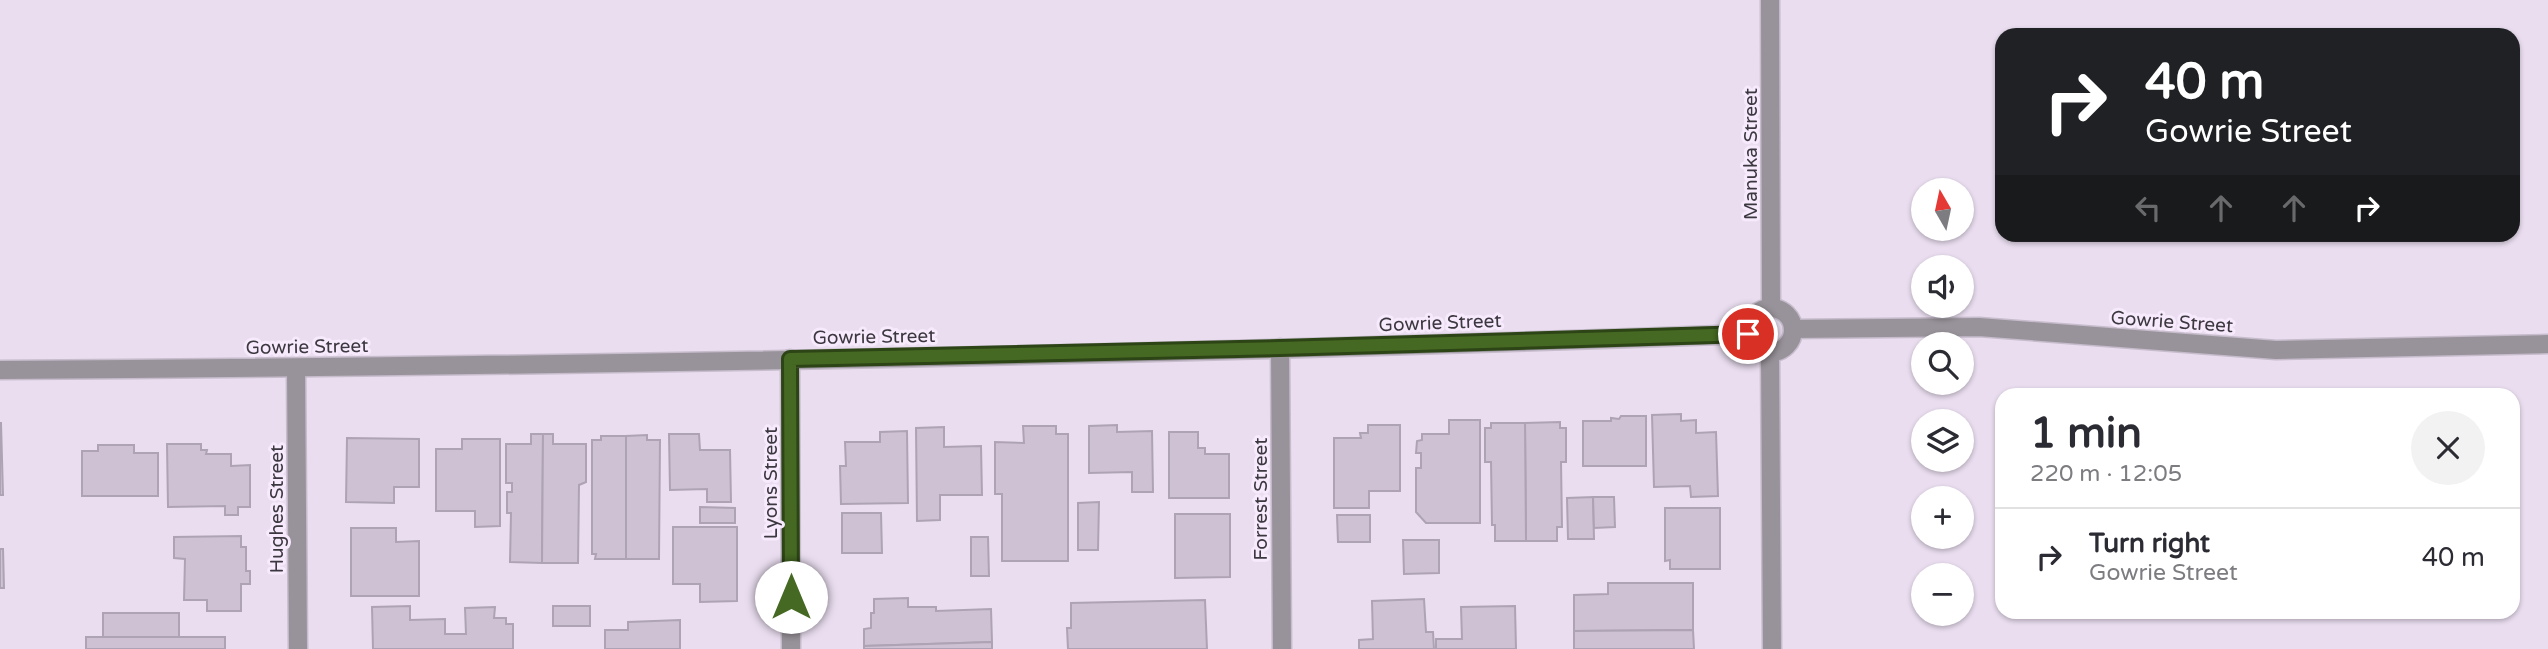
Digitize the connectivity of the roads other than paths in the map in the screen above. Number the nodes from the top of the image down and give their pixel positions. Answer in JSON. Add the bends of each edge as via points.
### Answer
{"nodes":[{"id":1,"x":1770,"y":0,"type":"edge"},
{"id":2,"x":1771,"y":308,"type":"junction"},
{"id":3,"x":1793,"y":329,"type":"junction"},
{"id":4,"x":1748,"y":334,"type":"junction"},
{"id":5,"x":2548,"y":344,"type":"edge"},
{"id":6,"x":1280,"y":348,"type":"junction"},
{"id":7,"x":1770,"y":353,"type":"junction"},
{"id":8,"x":790,"y":359,"type":"junction"},
{"id":9,"x":296,"y":368,"type":"junction"},
{"id":10,"x":0,"y":370,"type":"edge"},
{"id":11,"x":298,"y":649,"type":"edge"},
{"id":12,"x":791,"y":649,"type":"edge"},
{"id":13,"x":1282,"y":649,"type":"edge"},
{"id":14,"x":1772,"y":649,"type":"edge"}],
"edges":[{"from":1,"to":2,"type":"street","name":"Manuka Street"},
{"from":2,"to":3,"type":"street","via":[[1784,312]]},
{"from":2,"to":4,"type":"street","via":[[1754,316]]},
{"from":3,"to":5,"type":"street","name":"Gowrie Street","via":[[1979,327],[2276,350]]},
{"from":3,"to":7,"type":"street","via":[[1790,343]]},
{"from":4,"to":6,"type":"street","name":"Gowrie Street"},
{"from":4,"to":7,"type":"street","via":[[1758,349]]},
{"from":6,"to":8,"type":"street","name":"Gowrie Street"},
{"from":6,"to":13,"type":"street","name":"Forrest Street"},
{"from":7,"to":14,"type":"street"},
{"from":8,"to":9,"type":"street","name":"Gowrie Street"},
{"from":8,"to":12,"type":"street","name":"Lyons Street"},
{"from":9,"to":10,"type":"street","name":"Gowrie Street"},
{"from":9,"to":11,"type":"street","name":"Hughes Street"}]}
